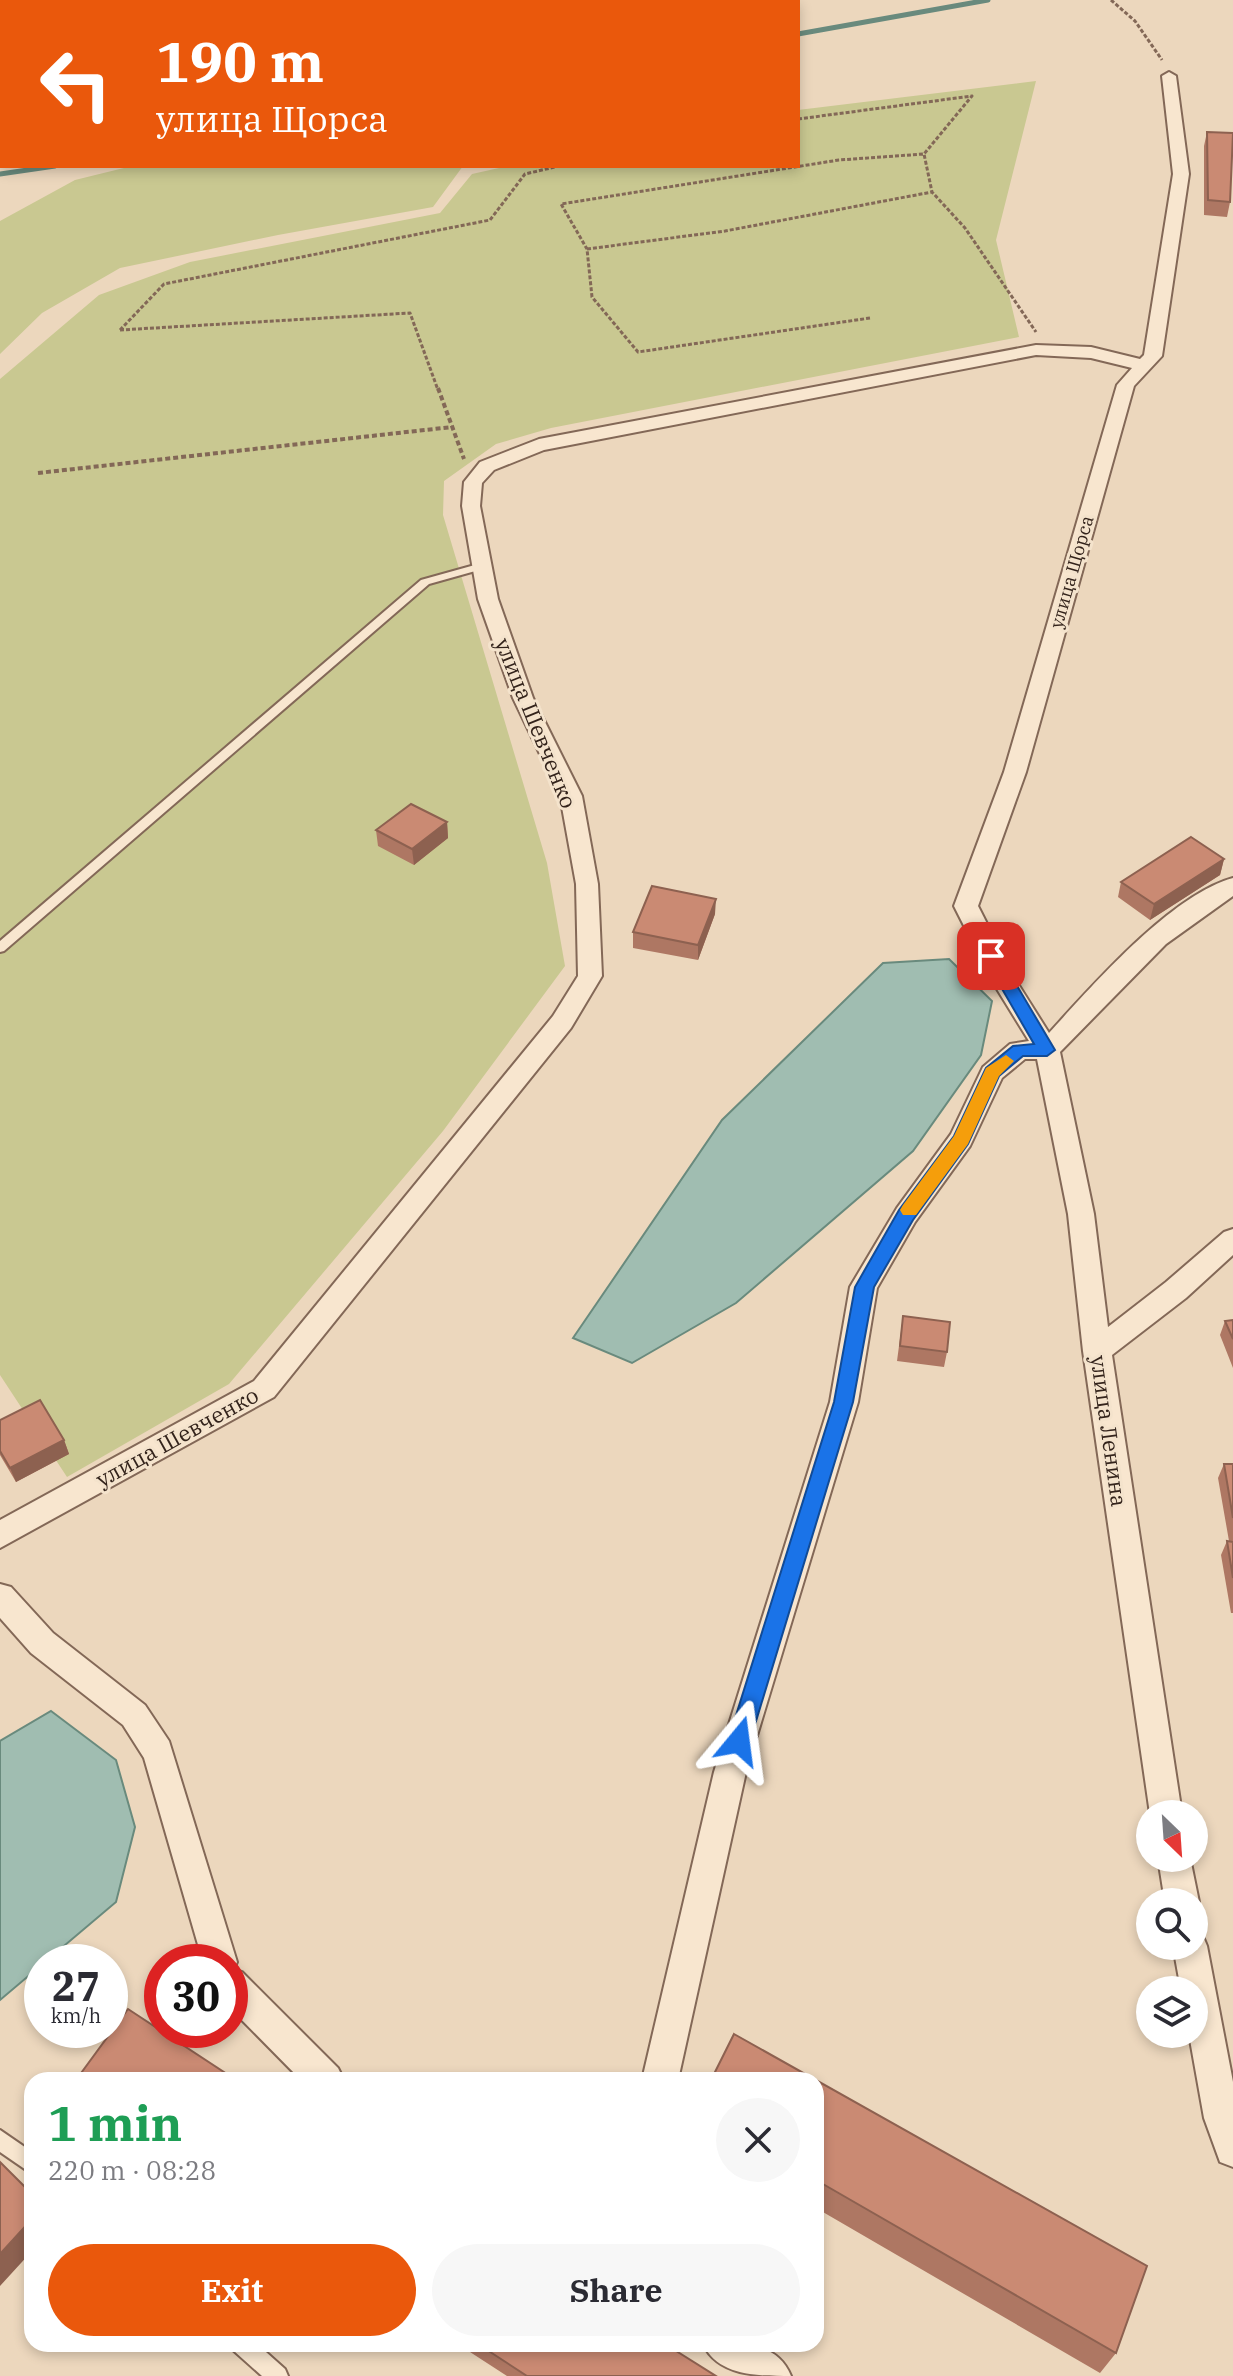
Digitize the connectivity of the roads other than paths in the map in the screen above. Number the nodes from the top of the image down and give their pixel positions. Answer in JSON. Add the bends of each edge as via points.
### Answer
{"nodes":[{"id":1,"x":1169,"y":76,"type":"road end"},
{"id":2,"x":1143,"y":366,"type":"junction"},
{"id":3,"x":482,"y":566,"type":"junction"},
{"id":4,"x":1233,"y":886,"type":"edge"},
{"id":5,"x":0,"y":948,"type":"edge"},
{"id":6,"x":1047,"y":1050,"type":"junction"},
{"id":7,"x":1233,"y":1239,"type":"edge"},
{"id":8,"x":1097,"y":1351,"type":"junction"},
{"id":9,"x":0,"y":1535,"type":"edge"},
{"id":10,"x":0,"y":1597,"type":"edge"},
{"id":11,"x":1164,"y":1800,"type":"edge"},
{"id":12,"x":215,"y":1944,"type":"edge"},
{"id":13,"x":1193,"y":1960,"type":"edge"},
{"id":14,"x":248,"y":2002,"type":"edge"},
{"id":15,"x":318,"y":2072,"type":"edge"},
{"id":16,"x":662,"y":2072,"type":"edge"},
{"id":17,"x":0,"y":2140,"type":"edge"},
{"id":18,"x":1233,"y":2149,"type":"edge"},
{"id":19,"x":24,"y":2157,"type":"edge"},
{"id":20,"x":250,"y":2352,"type":"edge"},
{"id":21,"x":734,"y":2352,"type":"edge"},
{"id":22,"x":278,"y":2376,"type":"edge"},
{"id":23,"x":772,"y":2376,"type":"edge"}],
"edges":[{"from":1,"to":2,"type":"street","name":"улица Щорса","via":[[1181,174],[1153,356]]},
{"from":2,"to":3,"type":"street","name":"улица Шевченко","via":[[1104,352],[1048,349],[539,445],[487,466],[473,482],[471,506]]},
{"from":2,"to":6,"type":"street","name":"улица Щорса","via":[[1126,385],[1015,772],[966,906]]},
{"from":3,"to":5,"type":"lane","via":[[425,582]]},
{"from":3,"to":9,"type":"street","name":"улица Шевченко","via":[[488,599],[523,698],[571,796],[587,884],[590,976],[562,1022],[264,1389]]},
{"from":4,"to":6,"type":"street","via":[[1210,897],[1112,979]]},
{"from":6,"to":8,"type":"street","name":"улица Ленина","via":[[1081,1214]]},
{"from":6,"to":16,"type":"street","via":[[1019,1050],[992,1073],[961,1139],[906,1215],[864,1287],[844,1402],[730,1772]]},
{"from":7,"to":8,"type":"street"},
{"from":8,"to":11,"type":"street","name":"улица Ленина"},
{"from":10,"to":12,"type":"street","via":[[42,1643],[134,1715],[158,1752]]},
{"from":13,"to":18,"type":"street","via":[[1222,2118]]},
{"from":14,"to":15,"type":"street"},
{"from":17,"to":19,"type":"lane"},
{"from":20,"to":22,"type":"lane"},
{"from":21,"to":23,"type":"street"}]}
